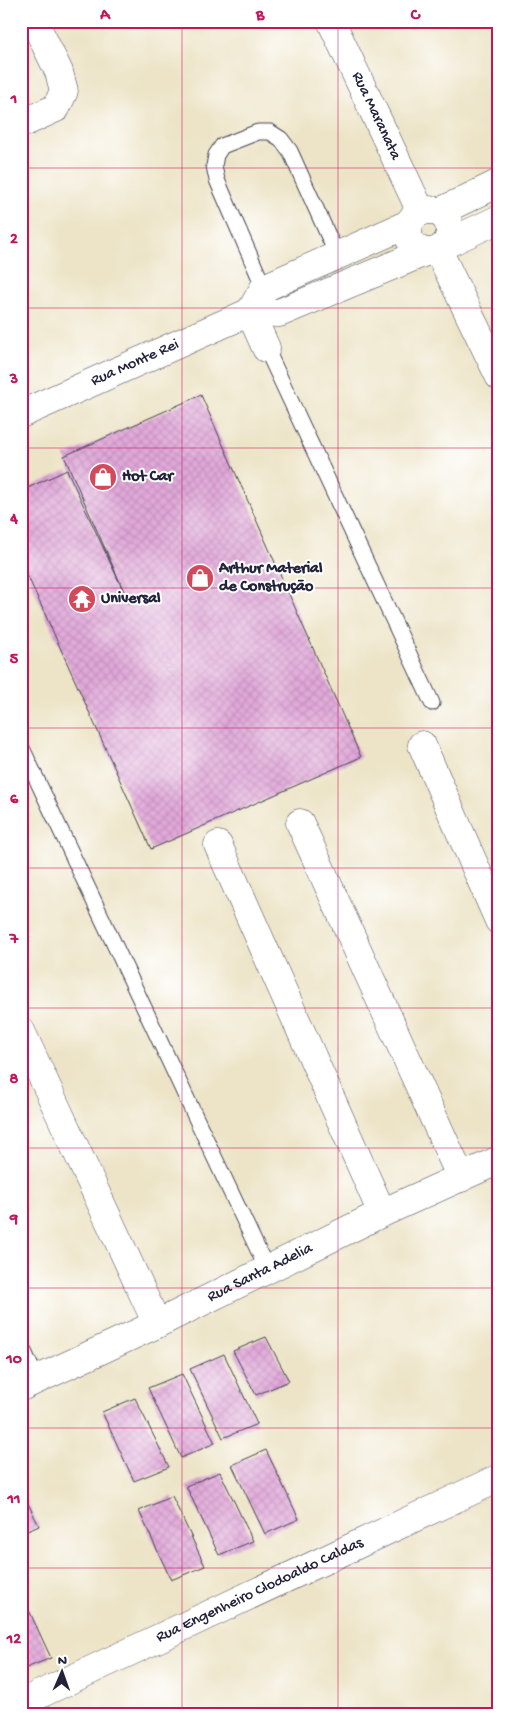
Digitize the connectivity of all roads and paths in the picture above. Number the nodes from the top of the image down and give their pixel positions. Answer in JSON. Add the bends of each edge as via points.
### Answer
{"nodes":[{"id":1,"x":34,"y":21,"type":"edge"},
{"id":2,"x":331,"y":21,"type":"edge"},
{"id":3,"x":21,"y":124,"type":"edge"},
{"id":4,"x":499,"y":183,"type":"edge"},
{"id":5,"x":422,"y":216,"type":"junction"},
{"id":6,"x":499,"y":219,"type":"edge"},
{"id":7,"x":436,"y":249,"type":"junction"},
{"id":8,"x":337,"y":256,"type":"junction"},
{"id":9,"x":264,"y":288,"type":"junction"},
{"id":10,"x":250,"y":312,"type":"junction"},
{"id":11,"x":266,"y":348,"type":"joint"},
{"id":12,"x":499,"y":376,"type":"edge"},
{"id":13,"x":21,"y":414,"type":"edge"},
{"id":14,"x":432,"y":703,"type":"dead end"},
{"id":15,"x":422,"y":745,"type":"dead end"},
{"id":16,"x":21,"y":746,"type":"edge"},
{"id":17,"x":300,"y":823,"type":"dead end"},
{"id":18,"x":218,"y":845,"type":"dead end"},
{"id":19,"x":499,"y":921,"type":"edge"},
{"id":20,"x":21,"y":1031,"type":"edge"},
{"id":21,"x":499,"y":1160,"type":"edge"},
{"id":22,"x":461,"y":1178,"type":"junction"},
{"id":23,"x":382,"y":1213,"type":"junction"},
{"id":24,"x":267,"y":1269,"type":"junction"},
{"id":25,"x":157,"y":1324,"type":"junction"},
{"id":26,"x":21,"y":1345,"type":"edge"},
{"id":27,"x":29,"y":1384,"type":"edge"},
{"id":28,"x":499,"y":1478,"type":"edge"},
{"id":29,"x":21,"y":1703,"type":"edge"}],
"edges":[{"from":1,"to":3,"type":"street","via":[[64,91],[56,108]]},
{"from":2,"to":5,"type":"street","name":"Rua Maranata"},
{"from":4,"to":5,"type":"street"},
{"from":5,"to":7,"type":"street","via":[[407,233],[410,242],[416,248]]},
{"from":5,"to":7,"type":"street","via":[[446,218],[450,226],[450,236]]},
{"from":5,"to":8,"type":"street"},
{"from":6,"to":7,"type":"street","name":"Rua Monte Rei"},
{"from":7,"to":10,"type":"street","name":"Rua Monte Rei","via":[[279,313]]},
{"from":7,"to":12,"type":"street"},
{"from":8,"to":9,"type":"street"},
{"from":8,"to":9,"type":"lane","via":[[290,152],[281,139],[270,132],[258,132],[222,146],[214,166],[217,180]]},
{"from":9,"to":10,"type":"street"},
{"from":10,"to":11,"type":"street"},
{"from":10,"to":13,"type":"street","name":"Rua Monte Rei"},
{"from":11,"to":14,"type":"lane"},
{"from":15,"to":19,"type":"street"},
{"from":16,"to":24,"type":"lane"},
{"from":17,"to":22,"type":"street"},
{"from":18,"to":23,"type":"street"},
{"from":20,"to":25,"type":"street"},
{"from":21,"to":22,"type":"street","name":"Rua Santa Adelia"},
{"from":22,"to":23,"type":"street","name":"Rua Santa Adelia"},
{"from":23,"to":24,"type":"street","name":"Rua Santa Adelia"},
{"from":24,"to":25,"type":"street","name":"Rua Santa Adelia"},
{"from":25,"to":27,"type":"street","name":"Rua Santa Adelia"},
{"from":26,"to":27,"type":"lane"},
{"from":28,"to":29,"type":"street","name":"Rua Engenheiro Clodoaldo Caldas"}]}
